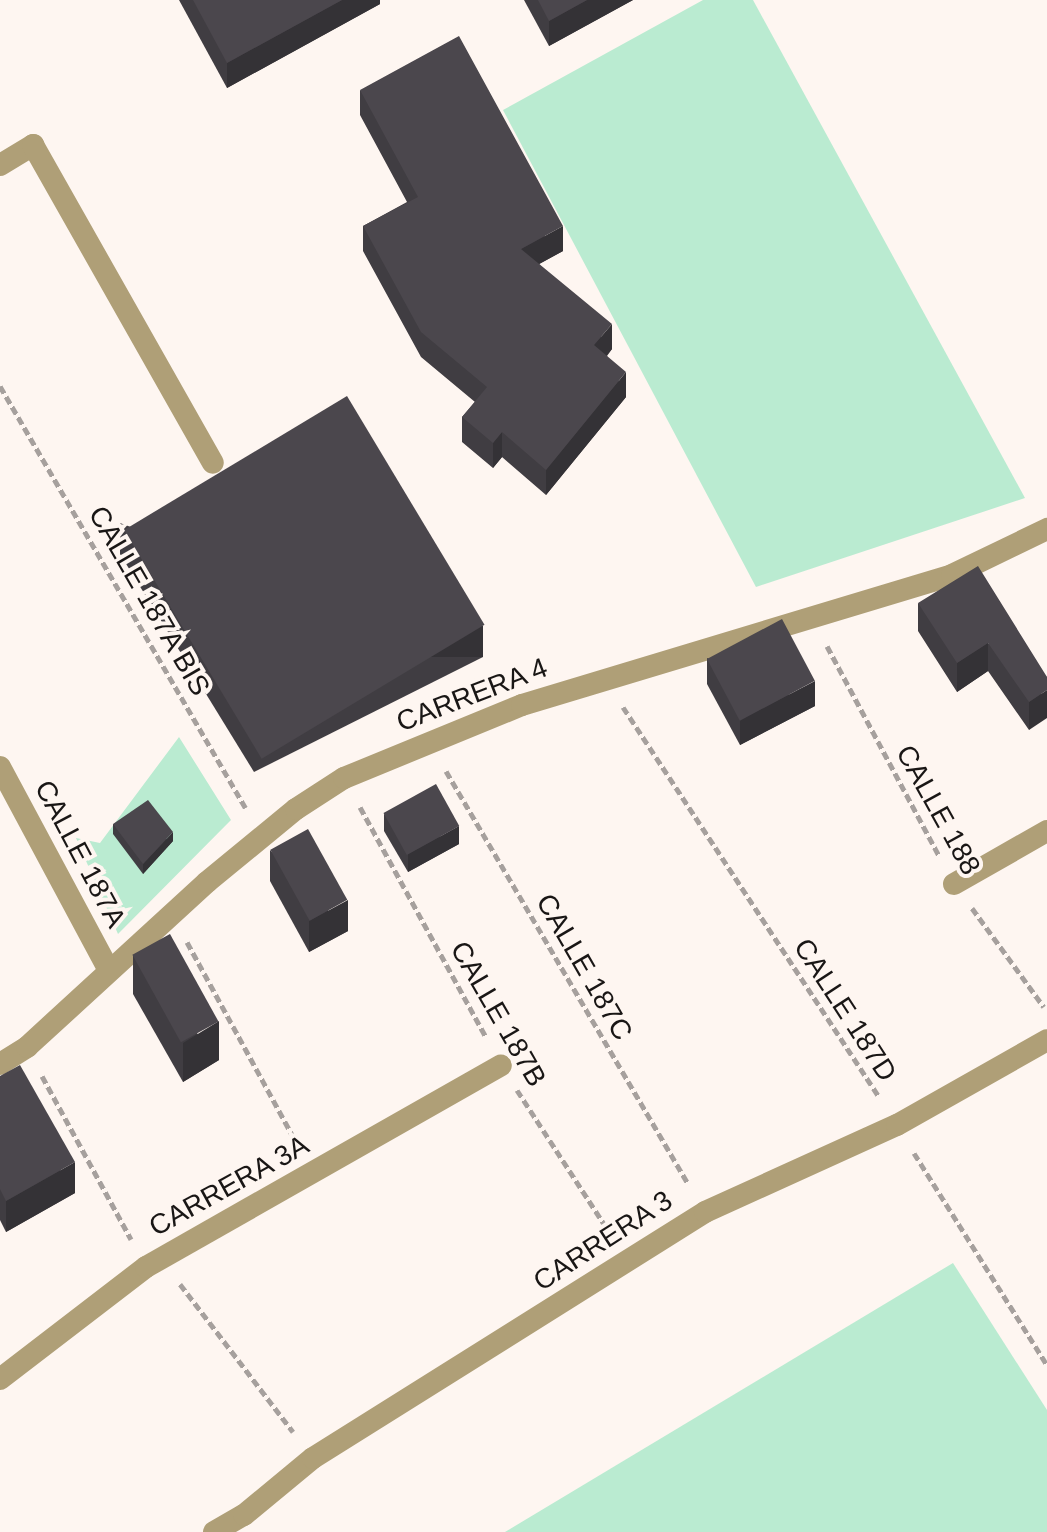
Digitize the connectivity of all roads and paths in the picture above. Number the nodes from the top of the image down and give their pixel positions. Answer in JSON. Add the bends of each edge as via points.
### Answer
{"nodes":[{"id":1,"x":0,"y":165,"type":"edge"},
{"id":2,"x":0,"y":386,"type":"edge"},
{"id":3,"x":213,"y":463,"type":"dead end"},
{"id":4,"x":1047,"y":529,"type":"edge"},
{"id":5,"x":812,"y":617,"type":"junction"},
{"id":6,"x":605,"y":680,"type":"junction"},
{"id":7,"x":430,"y":743,"type":"junction"},
{"id":8,"x":0,"y":767,"type":"edge"},
{"id":9,"x":344,"y":778,"type":"junction"},
{"id":10,"x":1047,"y":831,"type":"edge"},
{"id":11,"x":263,"y":837,"type":"junction"},
{"id":12,"x":954,"y":884,"type":"junction"},
{"id":13,"x":171,"y":913,"type":"junction"},
{"id":14,"x":108,"y":968,"type":"junction"},
{"id":15,"x":1047,"y":1011,"type":"edge"},
{"id":16,"x":1047,"y":1040,"type":"edge"},
{"id":17,"x":27,"y":1047,"type":"junction"},
{"id":18,"x":0,"y":1064,"type":"edge"},
{"id":19,"x":501,"y":1065,"type":"junction"},
{"id":20,"x":897,"y":1125,"type":"junction"},
{"id":21,"x":313,"y":1173,"type":"junction"},
{"id":22,"x":705,"y":1212,"type":"junction"},
{"id":23,"x":629,"y":1262,"type":"junction"},
{"id":24,"x":153,"y":1263,"type":"junction"},
{"id":25,"x":1047,"y":1365,"type":"edge"},
{"id":26,"x":0,"y":1379,"type":"edge"},
{"id":27,"x":313,"y":1458,"type":"junction"},
{"id":28,"x":214,"y":1532,"type":"edge"}],
"edges":[{"from":1,"to":3,"type":"street","via":[[33,145]]},
{"from":2,"to":11,"type":"path","name":"CALLE 187A BIS"},
{"from":4,"to":5,"type":"street","name":"CARRERA 4","via":[[952,575]]},
{"from":5,"to":6,"type":"street","name":"CARRERA 4"},
{"from":5,"to":12,"type":"path","name":"CALLE 188"},
{"from":6,"to":7,"type":"street","name":"CARRERA 4","via":[[522,705]]},
{"from":6,"to":20,"type":"path","name":"CALLE 187D"},
{"from":7,"to":9,"type":"street","name":"CARRERA 4"},
{"from":7,"to":22,"type":"path","name":"CALLE 187C"},
{"from":8,"to":14,"type":"street","name":"CALLE 187A"},
{"from":9,"to":11,"type":"street","name":"CARRERA 4"},
{"from":9,"to":19,"type":"path","name":"CALLE 187B"},
{"from":10,"to":12,"type":"street"},
{"from":11,"to":13,"type":"street","name":"CARRERA 4"},
{"from":12,"to":15,"type":"path","name":"CALLE 188"},
{"from":13,"to":14,"type":"street","name":"CARRERA 4"},
{"from":13,"to":21,"type":"path"},
{"from":14,"to":17,"type":"street","name":"CARRERA 4"},
{"from":16,"to":20,"type":"street","name":"CARRERA 3"},
{"from":17,"to":18,"type":"street","name":"CARRERA 4"},
{"from":17,"to":24,"type":"path"},
{"from":19,"to":21,"type":"street","name":"CARRERA 3A"},
{"from":19,"to":23,"type":"path","name":"CALLE 187B"},
{"from":20,"to":22,"type":"street","name":"CARRERA 3"},
{"from":20,"to":25,"type":"path","name":"CALLE 187D"},
{"from":21,"to":24,"type":"street","name":"CARRERA 3A"},
{"from":22,"to":23,"type":"street","name":"CARRERA 3"},
{"from":23,"to":27,"type":"street","name":"CARRERA 3"},
{"from":24,"to":26,"type":"street","name":"CARRERA 3A"},
{"from":24,"to":27,"type":"path"},
{"from":27,"to":28,"type":"street","name":"CARRERA 3","via":[[244,1515]]}]}
